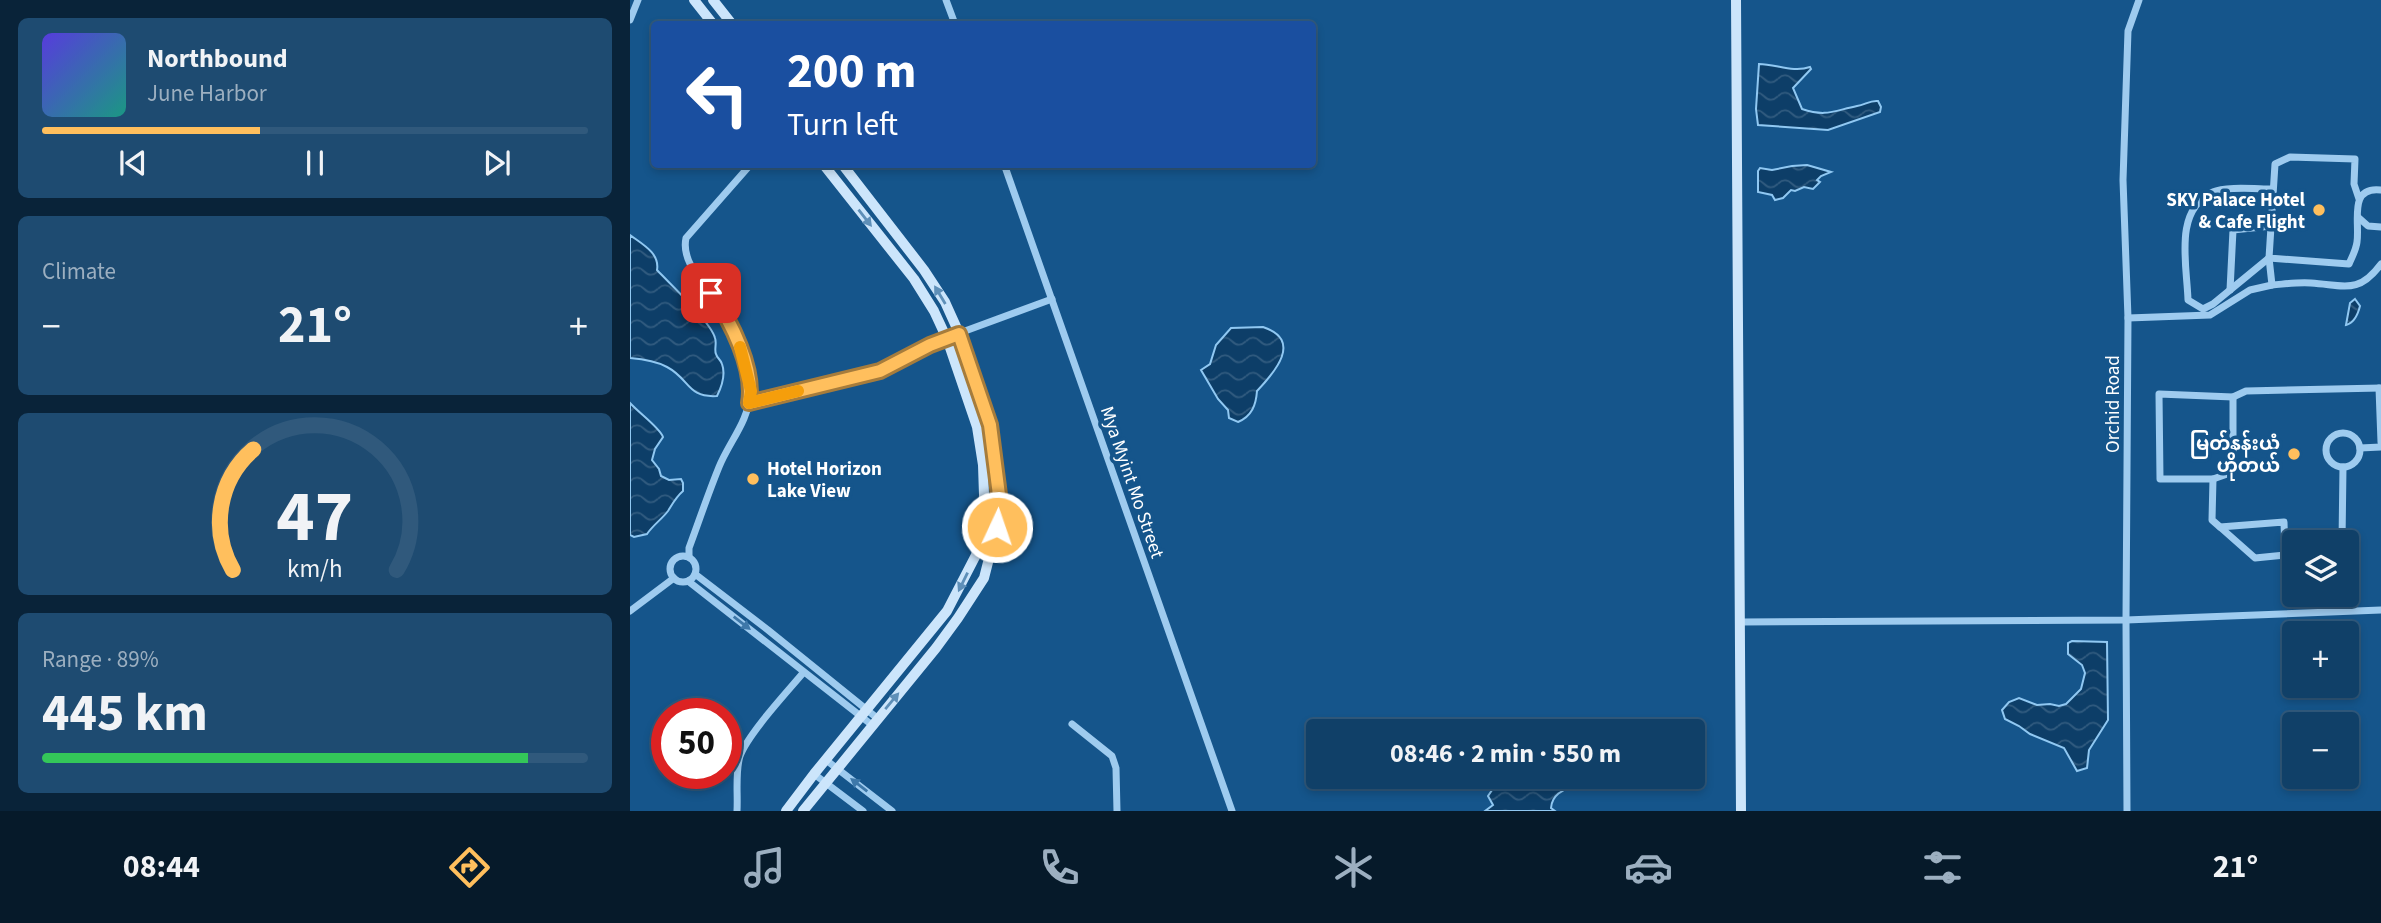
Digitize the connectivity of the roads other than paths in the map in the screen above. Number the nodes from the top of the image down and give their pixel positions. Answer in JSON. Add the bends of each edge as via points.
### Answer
{"nodes":[{"id":1,"x":638,"y":0,"type":"edge"},
{"id":2,"x":694,"y":0,"type":"edge"},
{"id":3,"x":713,"y":0,"type":"edge"},
{"id":4,"x":946,"y":0,"type":"edge"},
{"id":5,"x":1736,"y":0,"type":"edge"},
{"id":6,"x":2139,"y":0,"type":"edge"},
{"id":7,"x":630,"y":20,"type":"edge"},
{"id":8,"x":711,"y":21,"type":"edge"},
{"id":9,"x":730,"y":21,"type":"edge"},
{"id":10,"x":954,"y":21,"type":"edge"},
{"id":11,"x":747,"y":168,"type":"edge"},
{"id":12,"x":826,"y":168,"type":"edge"},
{"id":13,"x":845,"y":168,"type":"edge"},
{"id":14,"x":1005,"y":168,"type":"edge"},
{"id":15,"x":2272,"y":189,"type":"junction"},
{"id":16,"x":2381,"y":190,"type":"edge"},
{"id":17,"x":2359,"y":199,"type":"junction"},
{"id":18,"x":2358,"y":217,"type":"junction"},
{"id":19,"x":2271,"y":226,"type":"junction"},
{"id":20,"x":2381,"y":227,"type":"edge"},
{"id":21,"x":2269,"y":258,"type":"junction"},
{"id":22,"x":2381,"y":264,"type":"edge"},
{"id":23,"x":2272,"y":285,"type":"junction"},
{"id":24,"x":2230,"y":290,"type":"junction"},
{"id":25,"x":1052,"y":299,"type":"junction"},
{"id":26,"x":2129,"y":318,"type":"junction"},
{"id":27,"x":959,"y":334,"type":"junction"},
{"id":28,"x":946,"y":338,"type":"junction"},
{"id":29,"x":2380,"y":388,"type":"edge"},
{"id":30,"x":2233,"y":397,"type":"junction"},
{"id":31,"x":749,"y":403,"type":"junction"},
{"id":32,"x":2381,"y":442,"type":"edge"},
{"id":33,"x":2381,"y":447,"type":"edge"},
{"id":34,"x":2360,"y":448,"type":"junction"},
{"id":35,"x":2343,"y":467,"type":"junction"},
{"id":36,"x":2213,"y":479,"type":"junction"},
{"id":37,"x":2220,"y":527,"type":"junction"},
{"id":38,"x":2284,"y":530,"type":"edge"},
{"id":39,"x":2343,"y":530,"type":"edge"},
{"id":40,"x":2282,"y":555,"type":"edge"},
{"id":41,"x":689,"y":557,"type":"junction"},
{"id":42,"x":695,"y":574,"type":"junction"},
{"id":43,"x":674,"y":578,"type":"junction"},
{"id":44,"x":688,"y":581,"type":"junction"},
{"id":45,"x":2381,"y":610,"type":"edge"},
{"id":46,"x":630,"y":611,"type":"edge"},
{"id":47,"x":2126,"y":620,"type":"junction"},
{"id":48,"x":1741,"y":622,"type":"junction"},
{"id":49,"x":768,"y":630,"type":"junction"},
{"id":50,"x":761,"y":639,"type":"junction"},
{"id":51,"x":803,"y":673,"type":"junction"},
{"id":52,"x":864,"y":713,"type":"junction"},
{"id":53,"x":874,"y":722,"type":"junction"},
{"id":54,"x":1072,"y":724,"type":"dead end"},
{"id":55,"x":826,"y":760,"type":"junction"},
{"id":56,"x":836,"y":768,"type":"junction"},
{"id":57,"x":814,"y":774,"type":"junction"},
{"id":58,"x":824,"y":782,"type":"junction"},
{"id":59,"x":737,"y":811,"type":"edge"},
{"id":60,"x":786,"y":811,"type":"edge"},
{"id":61,"x":803,"y":811,"type":"edge"},
{"id":62,"x":863,"y":811,"type":"edge"},
{"id":63,"x":892,"y":811,"type":"edge"},
{"id":64,"x":1117,"y":811,"type":"edge"},
{"id":65,"x":1232,"y":811,"type":"edge"},
{"id":66,"x":1741,"y":811,"type":"edge"},
{"id":67,"x":2127,"y":811,"type":"edge"}],
"edges":[{"from":1,"to":7,"type":"street"},
{"from":2,"to":8,"type":"main road"},
{"from":3,"to":9,"type":"main road"},
{"from":4,"to":10,"type":"street"},
{"from":5,"to":48,"type":"main road"},
{"from":6,"to":26,"type":"street","name":"Orchid Road","via":[[2129,31],[2123,180]]},
{"from":11,"to":31,"type":"street","via":[[686,238],[684,248],[687,260],[723,310],[741,350],[751,391]]},
{"from":12,"to":28,"type":"main road","one_way":true,"via":[[914,279]]},
{"from":27,"to":13,"type":"main road","one_way":true,"via":[[924,270]]},
{"from":14,"to":25,"type":"street","name":"Mya Myint Mo Street"},
{"from":15,"to":17,"type":"street","via":[[2275,164],[2290,157],[2355,159]]},
{"from":15,"to":19,"type":"street"},
{"from":15,"to":24,"type":"street","via":[[2215,191],[2190,214],[2185,232],[2188,300],[2203,309]]},
{"from":16,"to":17,"type":"street","via":[[2368,190]]},
{"from":17,"to":18,"type":"street"},
{"from":18,"to":20,"type":"street","via":[[2368,226]]},
{"from":18,"to":21,"type":"street","via":[[2357,245],[2349,264]]},
{"from":19,"to":21,"type":"street"},
{"from":19,"to":24,"type":"street","via":[[2233,230]]},
{"from":21,"to":23,"type":"street"},
{"from":21,"to":24,"type":"street"},
{"from":22,"to":23,"type":"street","via":[[2370,279],[2353,286]]},
{"from":23,"to":26,"type":"street","via":[[2250,290],[2210,315]]},
{"from":25,"to":27,"type":"street"},
{"from":25,"to":65,"type":"street","name":"Mya Myint Mo Street"},
{"from":26,"to":47,"type":"street","name":"Orchid Road"},
{"from":27,"to":28,"type":"street"},
{"from":53,"to":27,"type":"main road","one_way":true,"via":[[958,618],[984,578],[997,527],[999,495],[990,425]]},
{"from":28,"to":31,"type":"street","via":[[880,371]]},
{"from":28,"to":52,"type":"main road","one_way":true,"via":[[977,427],[981,452],[984,495],[978,546],[947,611]]},
{"from":29,"to":30,"type":"street","via":[[2246,391]]},
{"from":29,"to":32,"type":"street"},
{"from":30,"to":36,"type":"street","via":[[2233,472]]},
{"from":30,"to":36,"type":"street","via":[[2159,394],[2160,479]]},
{"from":31,"to":41,"type":"street","via":[[720,464]]},
{"from":33,"to":34,"type":"street"},
{"from":34,"to":35,"type":"street","via":[[2354,463]]},
{"from":34,"to":35,"type":"street","via":[[2355,438],[2345,433],[2330,439],[2325,449],[2329,460]]},
{"from":35,"to":39,"type":"street"},
{"from":36,"to":37,"type":"street","via":[[2212,520]]},
{"from":37,"to":38,"type":"street","via":[[2284,522]]},
{"from":37,"to":40,"type":"street","via":[[2255,558]]},
{"from":41,"to":42,"type":"street","via":[[696,564]]},
{"from":41,"to":43,"type":"street","via":[[679,556],[671,563]]},
{"from":42,"to":44,"type":"street"},
{"from":42,"to":49,"type":"street"},
{"from":43,"to":44,"type":"street"},
{"from":43,"to":46,"type":"street"},
{"from":44,"to":50,"type":"street","one_way":true},
{"from":45,"to":47,"type":"street"},
{"from":47,"to":48,"type":"street"},
{"from":47,"to":67,"type":"street","name":"Orchid Road"},
{"from":48,"to":66,"type":"main road"},
{"from":49,"to":50,"type":"street"},
{"from":49,"to":52,"type":"street"},
{"from":50,"to":51,"type":"street"},
{"from":51,"to":52,"type":"street"},
{"from":51,"to":59,"type":"street","via":[[740,756]]},
{"from":52,"to":53,"type":"street"},
{"from":52,"to":55,"type":"main road"},
{"from":53,"to":56,"type":"main road"},
{"from":54,"to":64,"type":"street","via":[[1111,755],[1116,768]]},
{"from":55,"to":56,"type":"street"},
{"from":55,"to":57,"type":"main road"},
{"from":56,"to":58,"type":"main road"},
{"from":63,"to":56,"type":"street","one_way":true},
{"from":57,"to":58,"type":"street"},
{"from":57,"to":60,"type":"main road"},
{"from":58,"to":61,"type":"main road"},
{"from":58,"to":62,"type":"street"}]}
